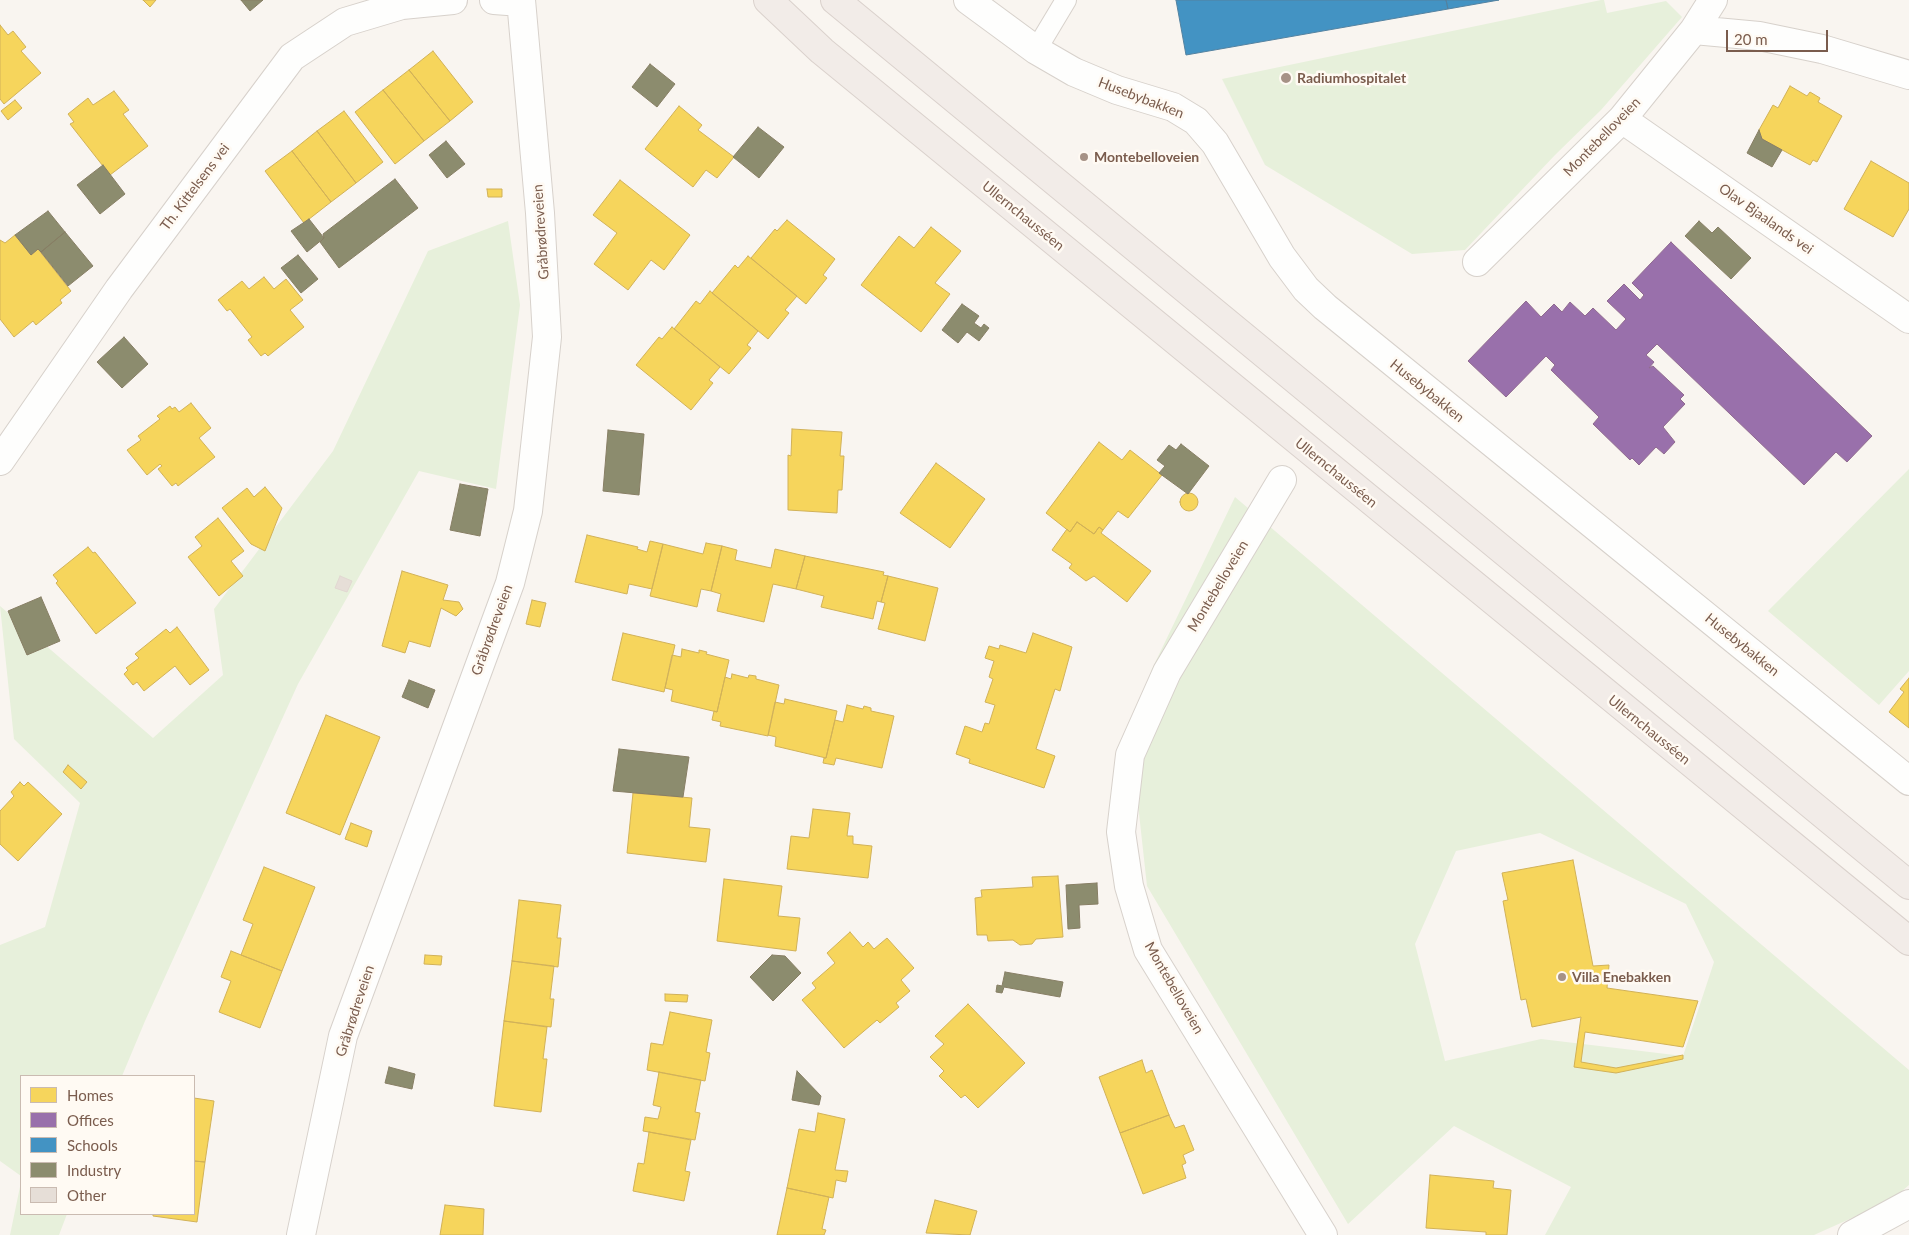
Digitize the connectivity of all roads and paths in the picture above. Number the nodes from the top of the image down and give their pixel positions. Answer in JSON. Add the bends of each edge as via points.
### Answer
{"nodes":[{"id":1,"x":453,"y":0,"type":"edge"},
{"id":2,"x":494,"y":0,"type":"edge"},
{"id":3,"x":768,"y":0,"type":"edge"},
{"id":4,"x":835,"y":0,"type":"edge"},
{"id":5,"x":968,"y":0,"type":"edge"},
{"id":6,"x":1066,"y":0,"type":"edge"},
{"id":7,"x":1713,"y":0,"type":"edge"},
{"id":8,"x":521,"y":1,"type":"edge"},
{"id":9,"x":1694,"y":30,"type":"junction"},
{"id":10,"x":1036,"y":50,"type":"junction"},
{"id":11,"x":1909,"y":75,"type":"edge"},
{"id":12,"x":1622,"y":119,"type":"junction"},
{"id":13,"x":1477,"y":262,"type":"dead end"},
{"id":14,"x":1909,"y":319,"type":"edge"},
{"id":15,"x":0,"y":460,"type":"edge"},
{"id":16,"x":1282,"y":480,"type":"dead end"},
{"id":17,"x":1909,"y":780,"type":"edge"},
{"id":18,"x":1909,"y":885,"type":"edge"},
{"id":19,"x":1909,"y":941,"type":"edge"},
{"id":20,"x":1909,"y":1204,"type":"edge"},
{"id":21,"x":301,"y":1235,"type":"edge"},
{"id":22,"x":1323,"y":1235,"type":"edge"},
{"id":23,"x":1852,"y":1235,"type":"edge"}],
"edges":[{"from":1,"to":15,"type":"street","name":"Th. Kittelsens vei","via":[[402,5],[346,22],[292,57],[119,288]]},
{"from":2,"to":8,"type":"street"},
{"from":3,"to":19,"type":"highway","name":"Ullernchausséen","via":[[822,51]]},
{"from":4,"to":18,"type":"highway"},
{"from":5,"to":10,"type":"street","name":"Husebybakken"},
{"from":6,"to":10,"type":"lane"},
{"from":7,"to":9,"type":"street","name":"Montebelloveien"},
{"from":8,"to":21,"type":"street","name":"Gråbrødreveien","via":[[540,213],[547,337],[528,511],[510,583],[344,1036]]},
{"from":9,"to":11,"type":"street","via":[[1759,36],[1822,49]]},
{"from":9,"to":12,"type":"street","name":"Montebelloveien"},
{"from":10,"to":17,"type":"street","name":"Husebybakken","via":[[1074,72],[1172,107],[1196,121],[1215,142],[1282,257],[1306,289]]},
{"from":12,"to":13,"type":"street","name":"Montebelloveien"},
{"from":12,"to":14,"type":"street","name":"Olav Bjaalands vei"},
{"from":16,"to":22,"type":"street","name":"Montebelloveien","via":[[1167,672],[1130,755],[1121,832],[1130,886],[1148,950]]},
{"from":20,"to":23,"type":"street"}]}
